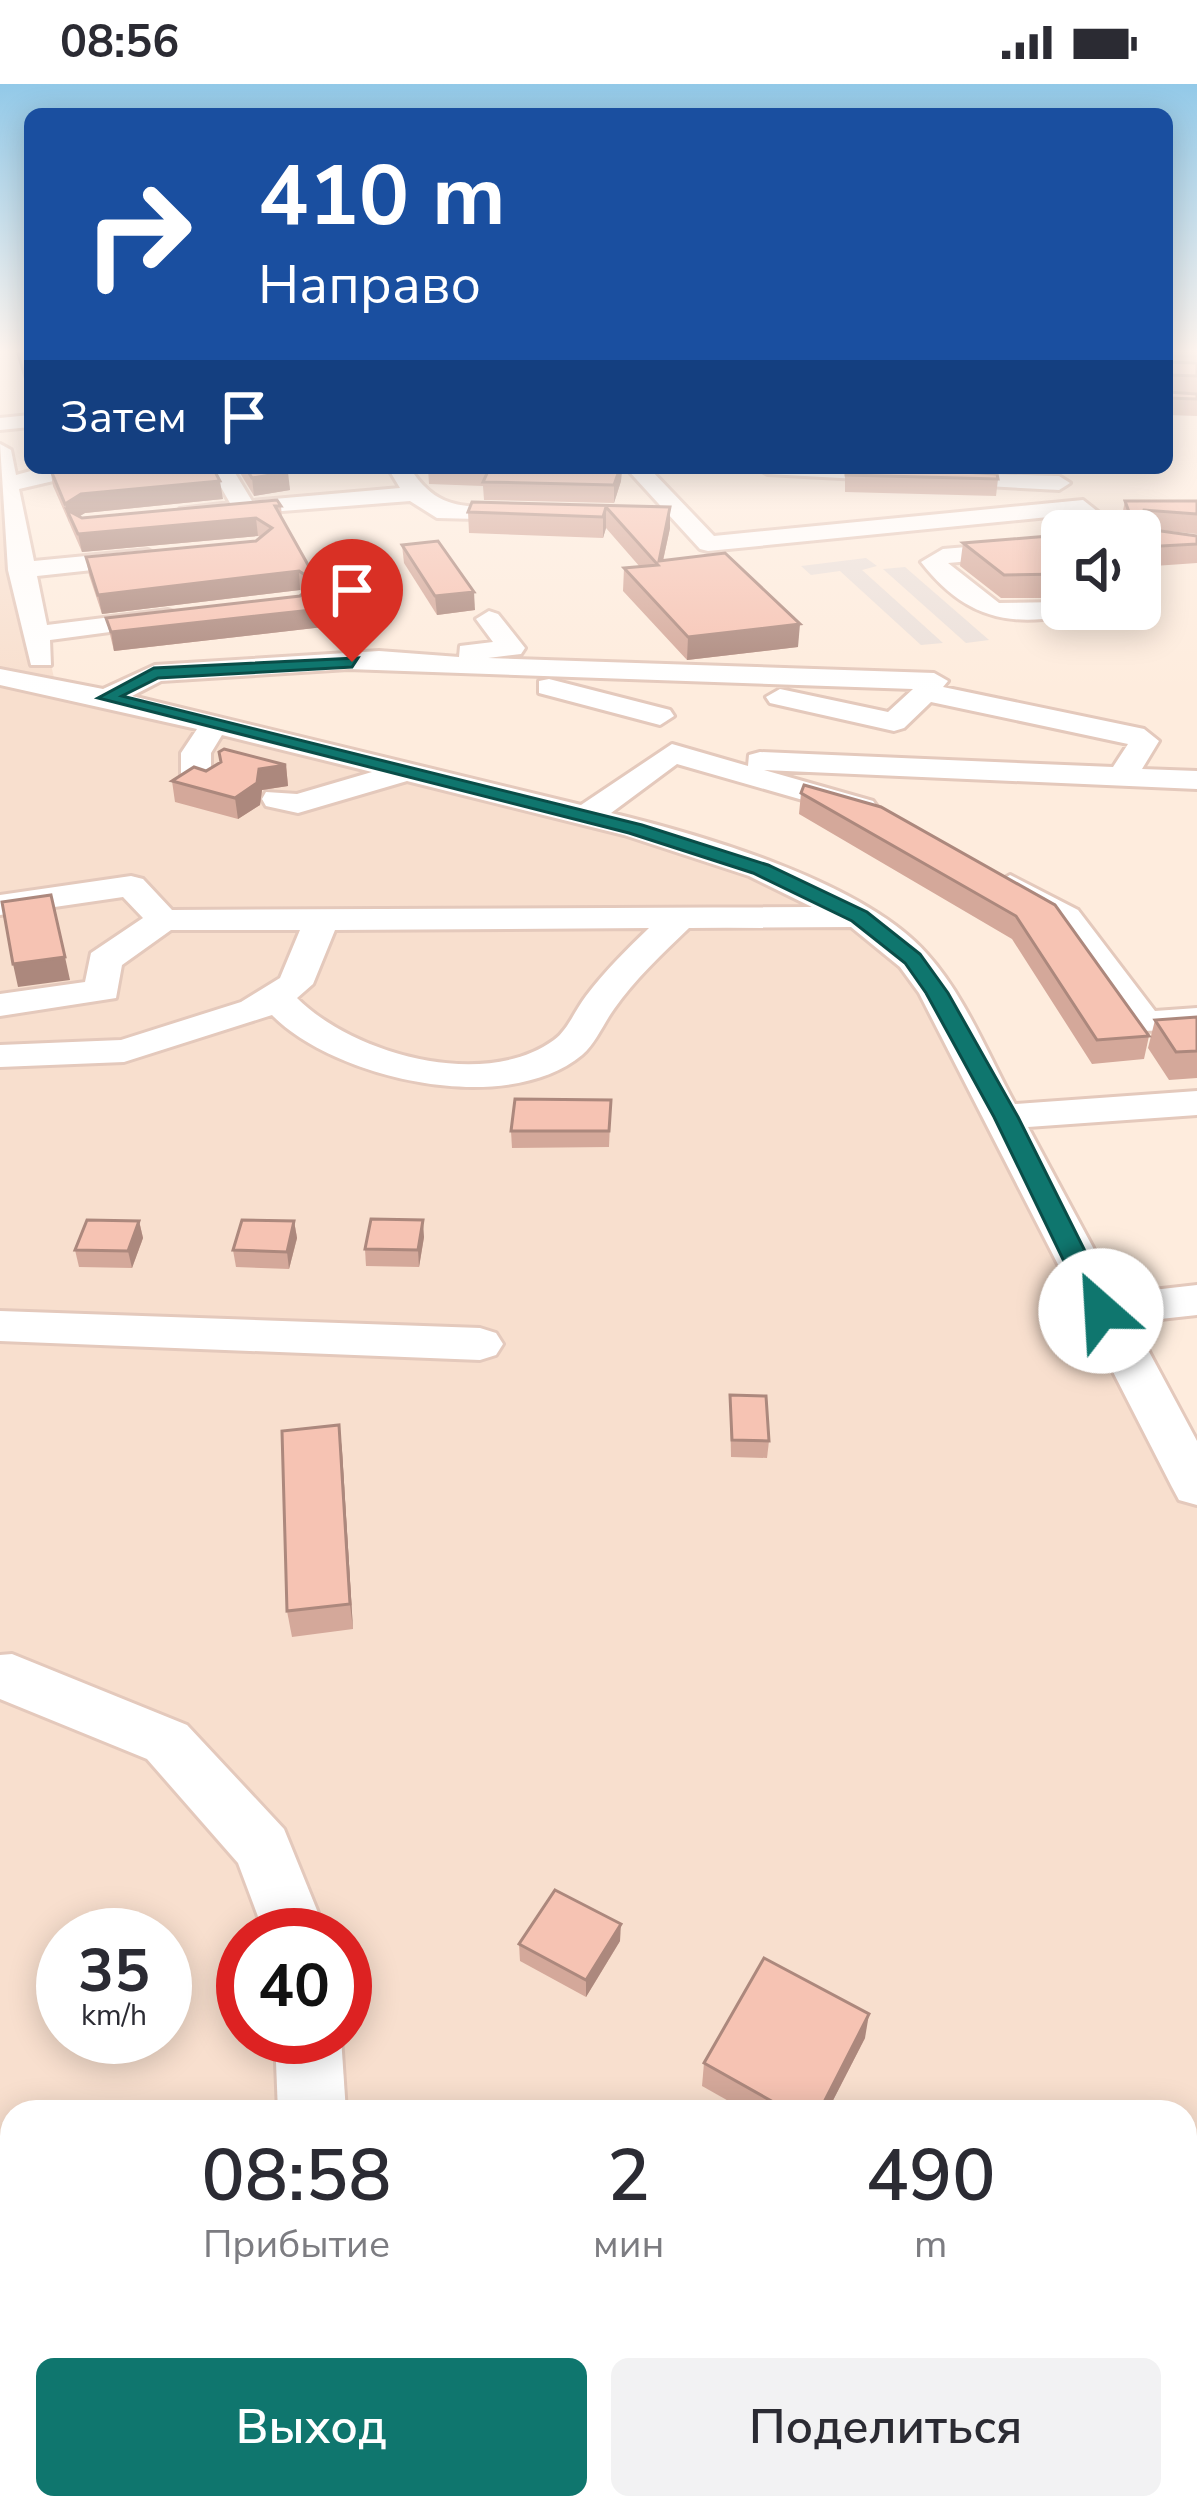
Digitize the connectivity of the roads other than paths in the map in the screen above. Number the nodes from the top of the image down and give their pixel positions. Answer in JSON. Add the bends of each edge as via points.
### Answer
{"nodes":[{"id":1,"x":1,"y":464,"type":"edge"},
{"id":2,"x":47,"y":474,"type":"edge"},
{"id":3,"x":225,"y":474,"type":"edge"},
{"id":4,"x":403,"y":474,"type":"edge"},
{"id":5,"x":630,"y":474,"type":"edge"},
{"id":6,"x":1001,"y":474,"type":"edge"},
{"id":7,"x":1052,"y":475,"type":"edge"},
{"id":8,"x":4,"y":487,"type":"junction"},
{"id":9,"x":415,"y":494,"type":"junction"},
{"id":10,"x":245,"y":508,"type":"junction"},
{"id":11,"x":1089,"y":510,"type":"edge"},
{"id":12,"x":545,"y":513,"type":"edge"},
{"id":13,"x":637,"y":515,"type":"edge"},
{"id":14,"x":682,"y":516,"type":"junction"},
{"id":15,"x":154,"y":518,"type":"edge"},
{"id":16,"x":1041,"y":524,"type":"edge"},
{"id":17,"x":1041,"y":548,"type":"edge"},
{"id":18,"x":163,"y":556,"type":"edge"},
{"id":19,"x":20,"y":570,"type":"junction"},
{"id":20,"x":1041,"y":611,"type":"edge"},
{"id":21,"x":190,"y":616,"type":"edge"},
{"id":22,"x":489,"y":619,"type":"dead end"},
{"id":23,"x":35,"y":642,"type":"junction"},
{"id":24,"x":958,"y":655,"type":"dead end"},
{"id":25,"x":352,"y":662,"type":"junction"},
{"id":26,"x":459,"y":663,"type":"junction"},
{"id":27,"x":0,"y":668,"type":"edge"},
{"id":28,"x":705,"y":675,"type":"junction"},
{"id":29,"x":0,"y":677,"type":"edge"},
{"id":30,"x":57,"y":686,"type":"junction"},
{"id":31,"x":929,"y":687,"type":"junction"},
{"id":32,"x":106,"y":698,"type":"junction"},
{"id":33,"x":660,"y":716,"type":"dead end"},
{"id":34,"x":214,"y":725,"type":"junction"},
{"id":35,"x":691,"y":759,"type":"junction"},
{"id":36,"x":405,"y":772,"type":"junction"},
{"id":37,"x":1124,"y":774,"type":"junction"},
{"id":38,"x":207,"y":779,"type":"edge"},
{"id":39,"x":1197,"y":780,"type":"edge"},
{"id":40,"x":277,"y":799,"type":"dead end"},
{"id":41,"x":585,"y":817,"type":"junction"},
{"id":42,"x":890,"y":817,"type":"edge"},
{"id":43,"x":988,"y":872,"type":"edge"},
{"id":44,"x":0,"y":905,"type":"edge"},
{"id":45,"x":860,"y":917,"type":"junction"},
{"id":46,"x":322,"y":919,"type":"junction"},
{"id":47,"x":679,"y":919,"type":"junction"},
{"id":48,"x":163,"y":920,"type":"junction"},
{"id":49,"x":276,"y":998,"type":"junction"},
{"id":50,"x":0,"y":1005,"type":"edge"},
{"id":51,"x":1197,"y":1019,"type":"edge"},
{"id":52,"x":0,"y":1056,"type":"edge"},
{"id":53,"x":1197,"y":1102,"type":"edge"},
{"id":54,"x":1006,"y":1117,"type":"junction"},
{"id":55,"x":1197,"y":1300,"type":"edge"},
{"id":56,"x":1101,"y":1311,"type":"junction"},
{"id":57,"x":0,"y":1326,"type":"edge"},
{"id":58,"x":480,"y":1344,"type":"dead end"},
{"id":59,"x":1197,"y":1487,"type":"edge"},
{"id":60,"x":0,"y":1677,"type":"edge"},
{"id":61,"x":286,"y":1908,"type":"edge"},
{"id":62,"x":309,"y":2064,"type":"edge"},
{"id":63,"x":311,"y":2100,"type":"edge"}],
"edges":[{"from":1,"to":8,"type":"street"},
{"from":2,"to":8,"type":"street"},
{"from":3,"to":10,"type":"street"},
{"from":4,"to":9,"type":"street"},
{"from":5,"to":14,"type":"street"},
{"from":6,"to":7,"type":"street"},
{"from":7,"to":11,"type":"street"},
{"from":8,"to":19,"type":"street"},
{"from":9,"to":10,"type":"street"},
{"from":9,"to":12,"type":"street","via":[[437,511]]},
{"from":10,"to":15,"type":"street"},
{"from":13,"to":14,"type":"street"},
{"from":14,"to":16,"type":"street","via":[[708,544],[734,545]]},
{"from":17,"to":20,"type":"street","via":[[933,562],[983,610]]},
{"from":18,"to":19,"type":"street"},
{"from":19,"to":23,"type":"street"},
{"from":21,"to":23,"type":"street"},
{"from":22,"to":25,"type":"street","via":[[512,648]]},
{"from":23,"to":27,"type":"street"},
{"from":23,"to":30,"type":"street"},
{"from":24,"to":31,"type":"street"},
{"from":25,"to":26,"type":"street"},
{"from":25,"to":32,"type":"street","via":[[154,673]]},
{"from":26,"to":28,"type":"street"},
{"from":26,"to":33,"type":"street"},
{"from":28,"to":31,"type":"street"},
{"from":28,"to":31,"type":"street","via":[[894,722]]},
{"from":29,"to":30,"type":"street"},
{"from":30,"to":32,"type":"street"},
{"from":31,"to":37,"type":"street","via":[[1134,735],[1144,741]]},
{"from":32,"to":34,"type":"street"},
{"from":34,"to":36,"type":"street"},
{"from":34,"to":38,"type":"street","via":[[196,753],[196,776]]},
{"from":35,"to":37,"type":"street"},
{"from":35,"to":41,"type":"street","via":[[672,753]]},
{"from":35,"to":42,"type":"street"},
{"from":36,"to":40,"type":"street","via":[[298,804]]},
{"from":36,"to":41,"type":"street"},
{"from":37,"to":39,"type":"street"},
{"from":41,"to":45,"type":"street","via":[[760,869]]},
{"from":43,"to":51,"type":"street","via":[[1066,916],[1145,1023]]},
{"from":44,"to":48,"type":"street","via":[[131,886]]},
{"from":45,"to":47,"type":"street"},
{"from":45,"to":54,"type":"street","via":[[913,959]]},
{"from":46,"to":47,"type":"street"},
{"from":46,"to":48,"type":"street"},
{"from":46,"to":49,"type":"street","via":[[295,984]]},
{"from":47,"to":49,"type":"street","via":[[633,962],[581,1035],[563,1051],[514,1067],[463,1072],[379,1063],[312,1034]]},
{"from":48,"to":50,"type":"street","via":[[104,962],[103,990]]},
{"from":49,"to":52,"type":"street","via":[[152,1046]]},
{"from":53,"to":54,"type":"street"},
{"from":54,"to":56,"type":"street"},
{"from":55,"to":56,"type":"street"},
{"from":56,"to":59,"type":"street"},
{"from":57,"to":58,"type":"street"},
{"from":60,"to":61,"type":"street","via":[[166,1742],[263,1848]]},
{"from":62,"to":63,"type":"street"}]}
